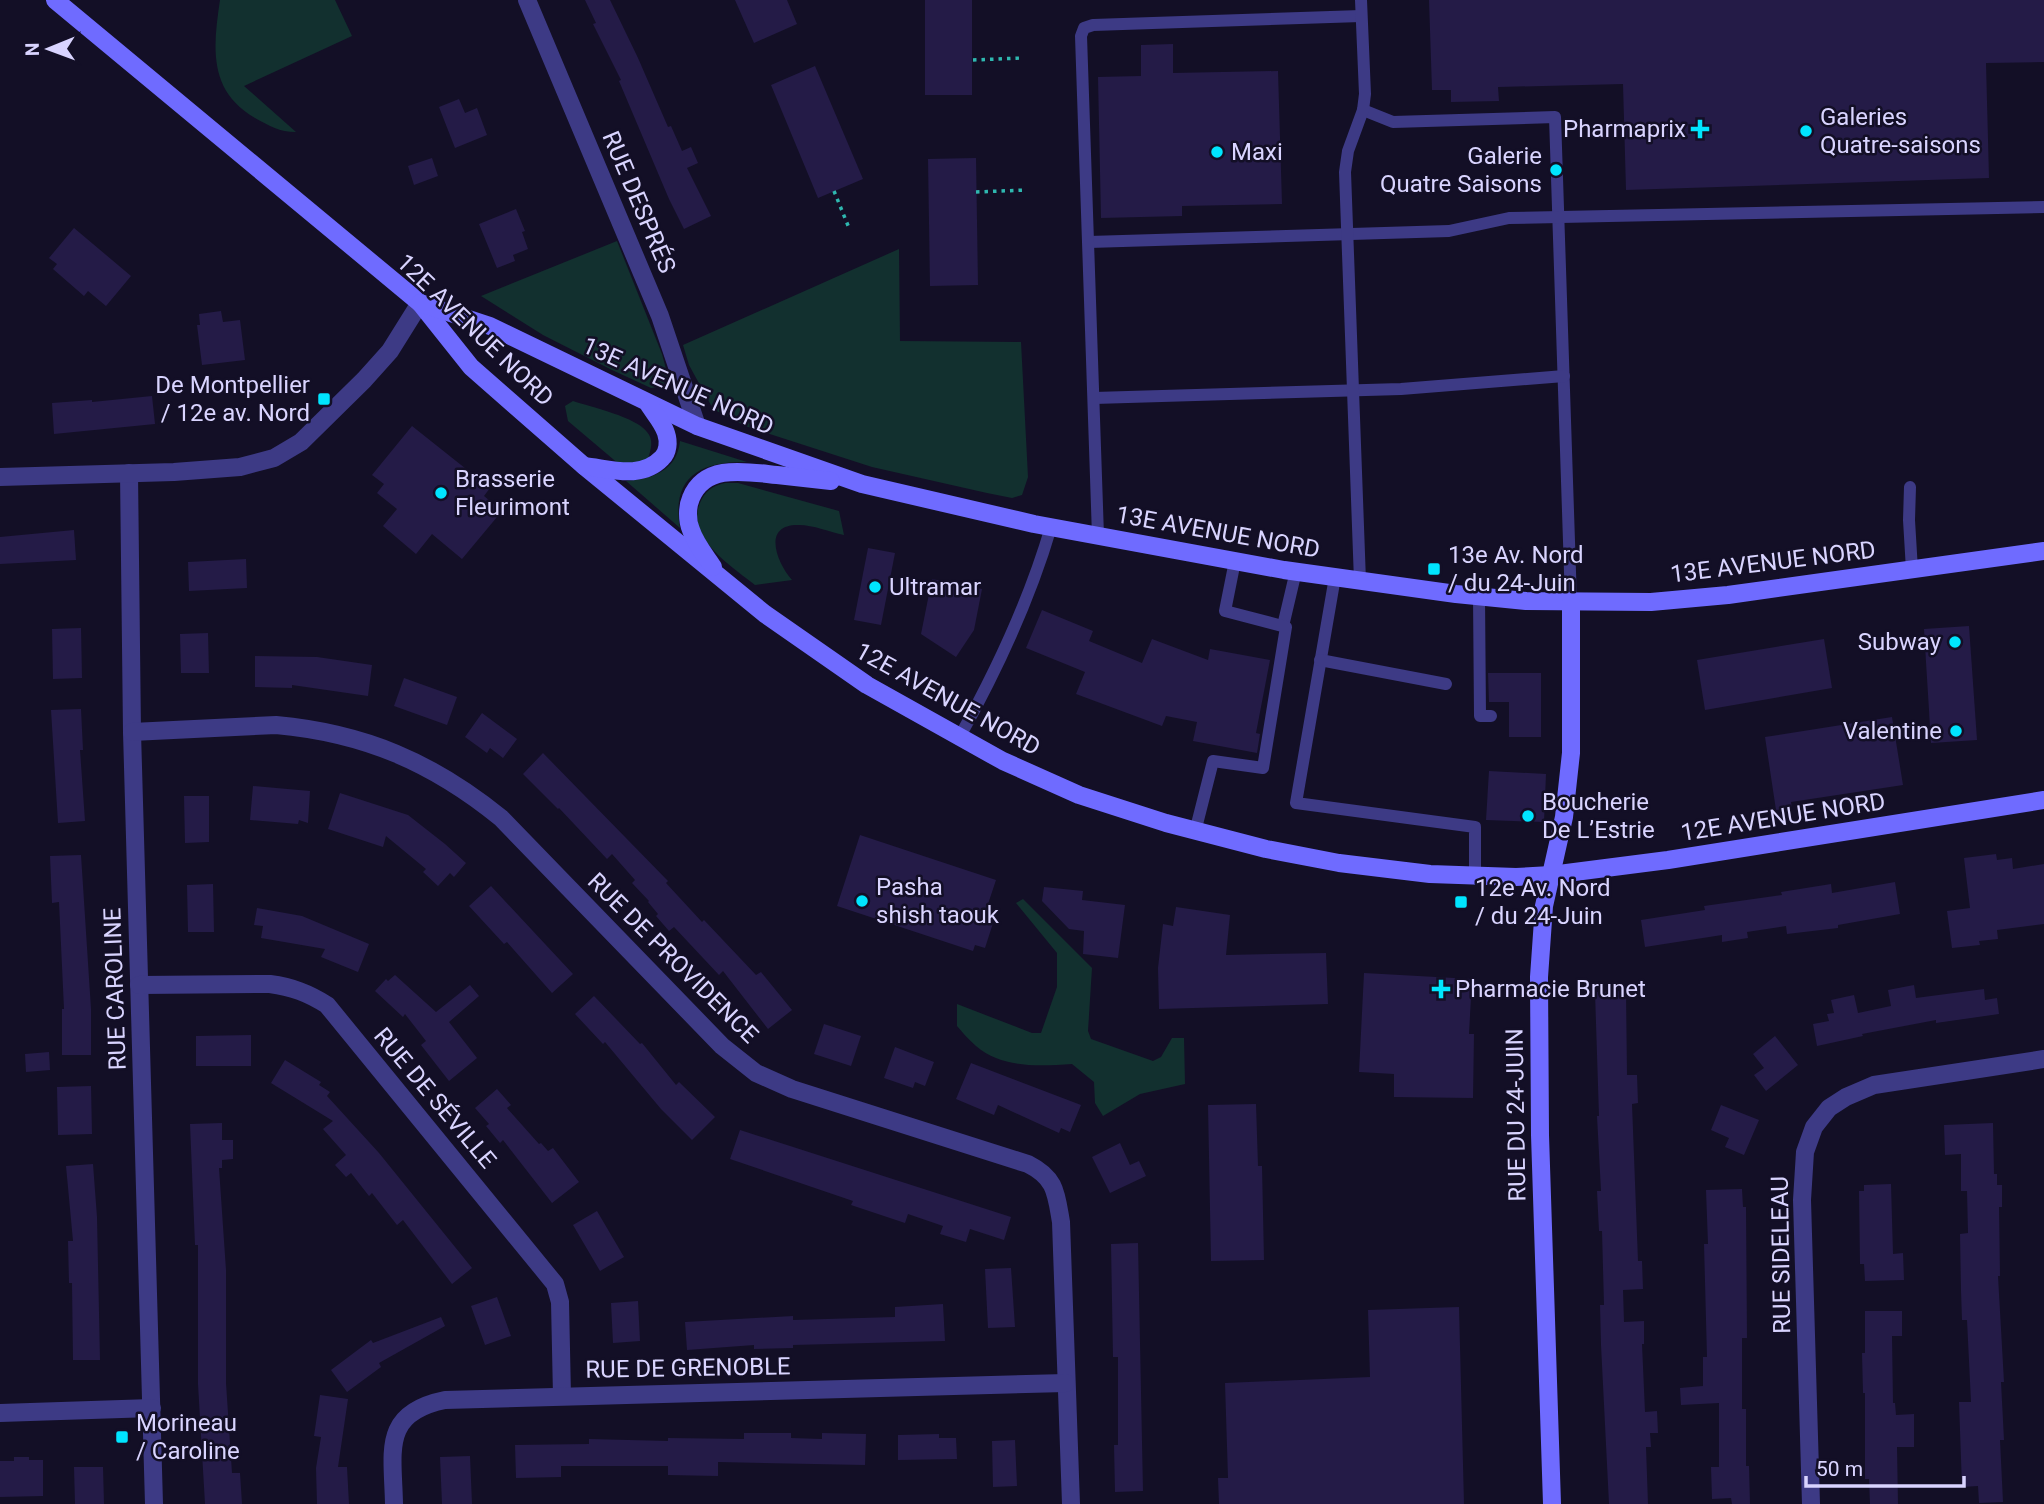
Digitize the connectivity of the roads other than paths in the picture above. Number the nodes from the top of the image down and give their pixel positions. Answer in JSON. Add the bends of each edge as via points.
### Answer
{"nodes":[{"id":1,"x":55,"y":0,"type":"edge"},
{"id":2,"x":527,"y":0,"type":"edge"},
{"id":3,"x":1361,"y":0,"type":"edge"},
{"id":4,"x":1361,"y":16,"type":"junction"},
{"id":5,"x":1363,"y":110,"type":"junction"},
{"id":6,"x":2044,"y":207,"type":"edge"},
{"id":7,"x":1559,"y":217,"type":"junction"},
{"id":8,"x":1349,"y":235,"type":"junction"},
{"id":9,"x":1088,"y":242,"type":"junction"},
{"id":10,"x":420,"y":303,"type":"junction"},
{"id":11,"x":1564,"y":376,"type":"junction"},
{"id":12,"x":1354,"y":390,"type":"junction"},
{"id":13,"x":1094,"y":398,"type":"junction"},
{"id":14,"x":649,"y":405,"type":"junction"},
{"id":15,"x":696,"y":426,"type":"junction"},
{"id":16,"x":584,"y":466,"type":"junction"},
{"id":17,"x":129,"y":474,"type":"junction"},
{"id":18,"x":0,"y":477,"type":"edge"},
{"id":19,"x":862,"y":484,"type":"junction"},
{"id":20,"x":1910,"y":487,"type":"dead end"},
{"id":21,"x":1051,"y":527,"type":"junction"},
{"id":22,"x":1098,"y":536,"type":"junction"},
{"id":23,"x":2044,"y":551,"type":"edge"},
{"id":24,"x":1235,"y":561,"type":"junction"},
{"id":25,"x":1912,"y":570,"type":"junction"},
{"id":26,"x":1296,"y":571,"type":"junction"},
{"id":27,"x":1335,"y":577,"type":"junction"},
{"id":28,"x":722,"y":581,"type":"junction"},
{"id":29,"x":1360,"y":581,"type":"junction"},
{"id":30,"x":1479,"y":596,"type":"junction"},
{"id":31,"x":1571,"y":602,"type":"junction"},
{"id":32,"x":1283,"y":626,"type":"junction"},
{"id":33,"x":1321,"y":660,"type":"junction"},
{"id":34,"x":1446,"y":684,"type":"dead end"},
{"id":35,"x":1491,"y":716,"type":"dead end"},
{"id":36,"x":132,"y":732,"type":"junction"},
{"id":37,"x":959,"y":738,"type":"junction"},
{"id":38,"x":2044,"y":800,"type":"edge"},
{"id":39,"x":1195,"y":832,"type":"junction"},
{"id":40,"x":1475,"y":875,"type":"junction"},
{"id":41,"x":1551,"y":875,"type":"junction"},
{"id":42,"x":139,"y":985,"type":"junction"},
{"id":43,"x":2044,"y":1059,"type":"edge"},
{"id":44,"x":1066,"y":1383,"type":"junction"},
{"id":45,"x":562,"y":1395,"type":"junction"},
{"id":46,"x":152,"y":1408,"type":"junction"},
{"id":47,"x":0,"y":1413,"type":"edge"},
{"id":48,"x":154,"y":1504,"type":"edge"},
{"id":49,"x":394,"y":1504,"type":"edge"},
{"id":50,"x":1071,"y":1504,"type":"edge"},
{"id":51,"x":1552,"y":1504,"type":"edge"},
{"id":52,"x":1811,"y":1504,"type":"edge"}],
"edges":[{"from":1,"to":10,"type":"main road","name":"12E AVENUE NORD"},
{"from":2,"to":15,"type":"street","name":"RUE DESPRÉS","via":[[660,316]]},
{"from":3,"to":4,"type":"lane"},
{"from":4,"to":5,"type":"lane"},
{"from":4,"to":9,"type":"lane","via":[[1084,28]]},
{"from":5,"to":7,"type":"lane","via":[[1393,122],[1555,117]]},
{"from":5,"to":8,"type":"lane","via":[[1345,172]]},
{"from":6,"to":7,"type":"lane"},
{"from":7,"to":8,"type":"lane","via":[[1509,218],[1450,231]]},
{"from":7,"to":11,"type":"lane"},
{"from":8,"to":9,"type":"lane"},
{"from":8,"to":12,"type":"lane"},
{"from":9,"to":13,"type":"lane"},
{"from":10,"to":14,"type":"main road","name":"13E AVENUE NORD","via":[[490,326]]},
{"from":10,"to":16,"type":"main road","name":"12E AVENUE NORD","via":[[471,367]]},
{"from":10,"to":17,"type":"street","via":[[390,352],[288,452],[240,467]]},
{"from":11,"to":12,"type":"lane"},
{"from":11,"to":31,"type":"lane"},
{"from":12,"to":13,"type":"lane"},
{"from":12,"to":29,"type":"lane"},
{"from":13,"to":22,"type":"lane"},
{"from":14,"to":15,"type":"main road","name":"13E AVENUE NORD"},
{"from":14,"to":16,"type":"main road","via":[[666,431],[668,445],[653,467],[636,472]]},
{"from":15,"to":19,"type":"main road","name":"13E AVENUE NORD"},
{"from":16,"to":28,"type":"main road","name":"12E AVENUE NORD"},
{"from":17,"to":18,"type":"street"},
{"from":17,"to":36,"type":"street","name":"RUE CAROLINE"},
{"from":19,"to":21,"type":"main road","name":"13E AVENUE NORD"},
{"from":19,"to":28,"type":"main road","via":[[741,472],[704,480],[689,502],[690,528]]},
{"from":20,"to":25,"type":"lane"},
{"from":21,"to":22,"type":"main road","name":"13E AVENUE NORD"},
{"from":21,"to":37,"type":"lane","via":[[1027,601]]},
{"from":22,"to":24,"type":"main road","name":"13E AVENUE NORD"},
{"from":23,"to":25,"type":"main road","name":"13E AVENUE NORD"},
{"from":24,"to":26,"type":"main road","name":"13E AVENUE NORD"},
{"from":24,"to":32,"type":"lane","via":[[1224,611]]},
{"from":25,"to":31,"type":"main road","name":"13E AVENUE NORD","via":[[1715,596]]},
{"from":26,"to":27,"type":"main road","name":"13E AVENUE NORD"},
{"from":26,"to":32,"type":"lane"},
{"from":27,"to":29,"type":"main road","name":"13E AVENUE NORD"},
{"from":27,"to":33,"type":"lane"},
{"from":28,"to":37,"type":"main road","name":"12E AVENUE NORD","via":[[867,685]]},
{"from":29,"to":30,"type":"main road","name":"13E AVENUE NORD"},
{"from":30,"to":31,"type":"main road","name":"13E AVENUE NORD"},
{"from":30,"to":35,"type":"lane","via":[[1480,716]]},
{"from":31,"to":41,"type":"main road","name":"RUE DU 24-JUIN","via":[[1572,753]]},
{"from":32,"to":39,"type":"lane","via":[[1263,768],[1213,761]]},
{"from":33,"to":34,"type":"lane"},
{"from":33,"to":40,"type":"lane","via":[[1296,803],[1475,827]]},
{"from":36,"to":42,"type":"street","name":"RUE CAROLINE"},
{"from":36,"to":44,"type":"street","name":"RUE DE PROVIDENCE","via":[[276,725],[327,730],[422,764],[501,818],[722,1046],[756,1073],[1044,1172],[1054,1187],[1061,1222]]},
{"from":37,"to":39,"type":"main road","name":"12E AVENUE NORD","via":[[1079,794]]},
{"from":38,"to":41,"type":"main road","name":"12E AVENUE NORD"},
{"from":39,"to":40,"type":"main road","name":"12E AVENUE NORD","via":[[1339,863]]},
{"from":40,"to":41,"type":"main road","name":"12E AVENUE NORD"},
{"from":41,"to":51,"type":"main road","name":"RUE DU 24-JUIN","via":[[1541,940],[1538,1033]]},
{"from":42,"to":45,"type":"street","name":"RUE DE SÉVILLE","via":[[270,984],[292,987],[327,1005],[555,1284],[560,1302]]},
{"from":42,"to":46,"type":"street","name":"RUE CAROLINE"},
{"from":43,"to":52,"type":"street","name":"RUE SIDELEAU","via":[[1874,1085],[1829,1108],[1814,1128],[1805,1152],[1802,1200]]},
{"from":44,"to":45,"type":"street","name":"RUE DE GRENOBLE"},
{"from":44,"to":50,"type":"street","name":"RUE DE PROVIDENCE"},
{"from":45,"to":49,"type":"street","name":"RUE DE GRENOBLE","via":[[445,1399],[420,1406],[397,1427]]},
{"from":46,"to":47,"type":"street"},
{"from":46,"to":48,"type":"street","name":"RUE CAROLINE"}]}
